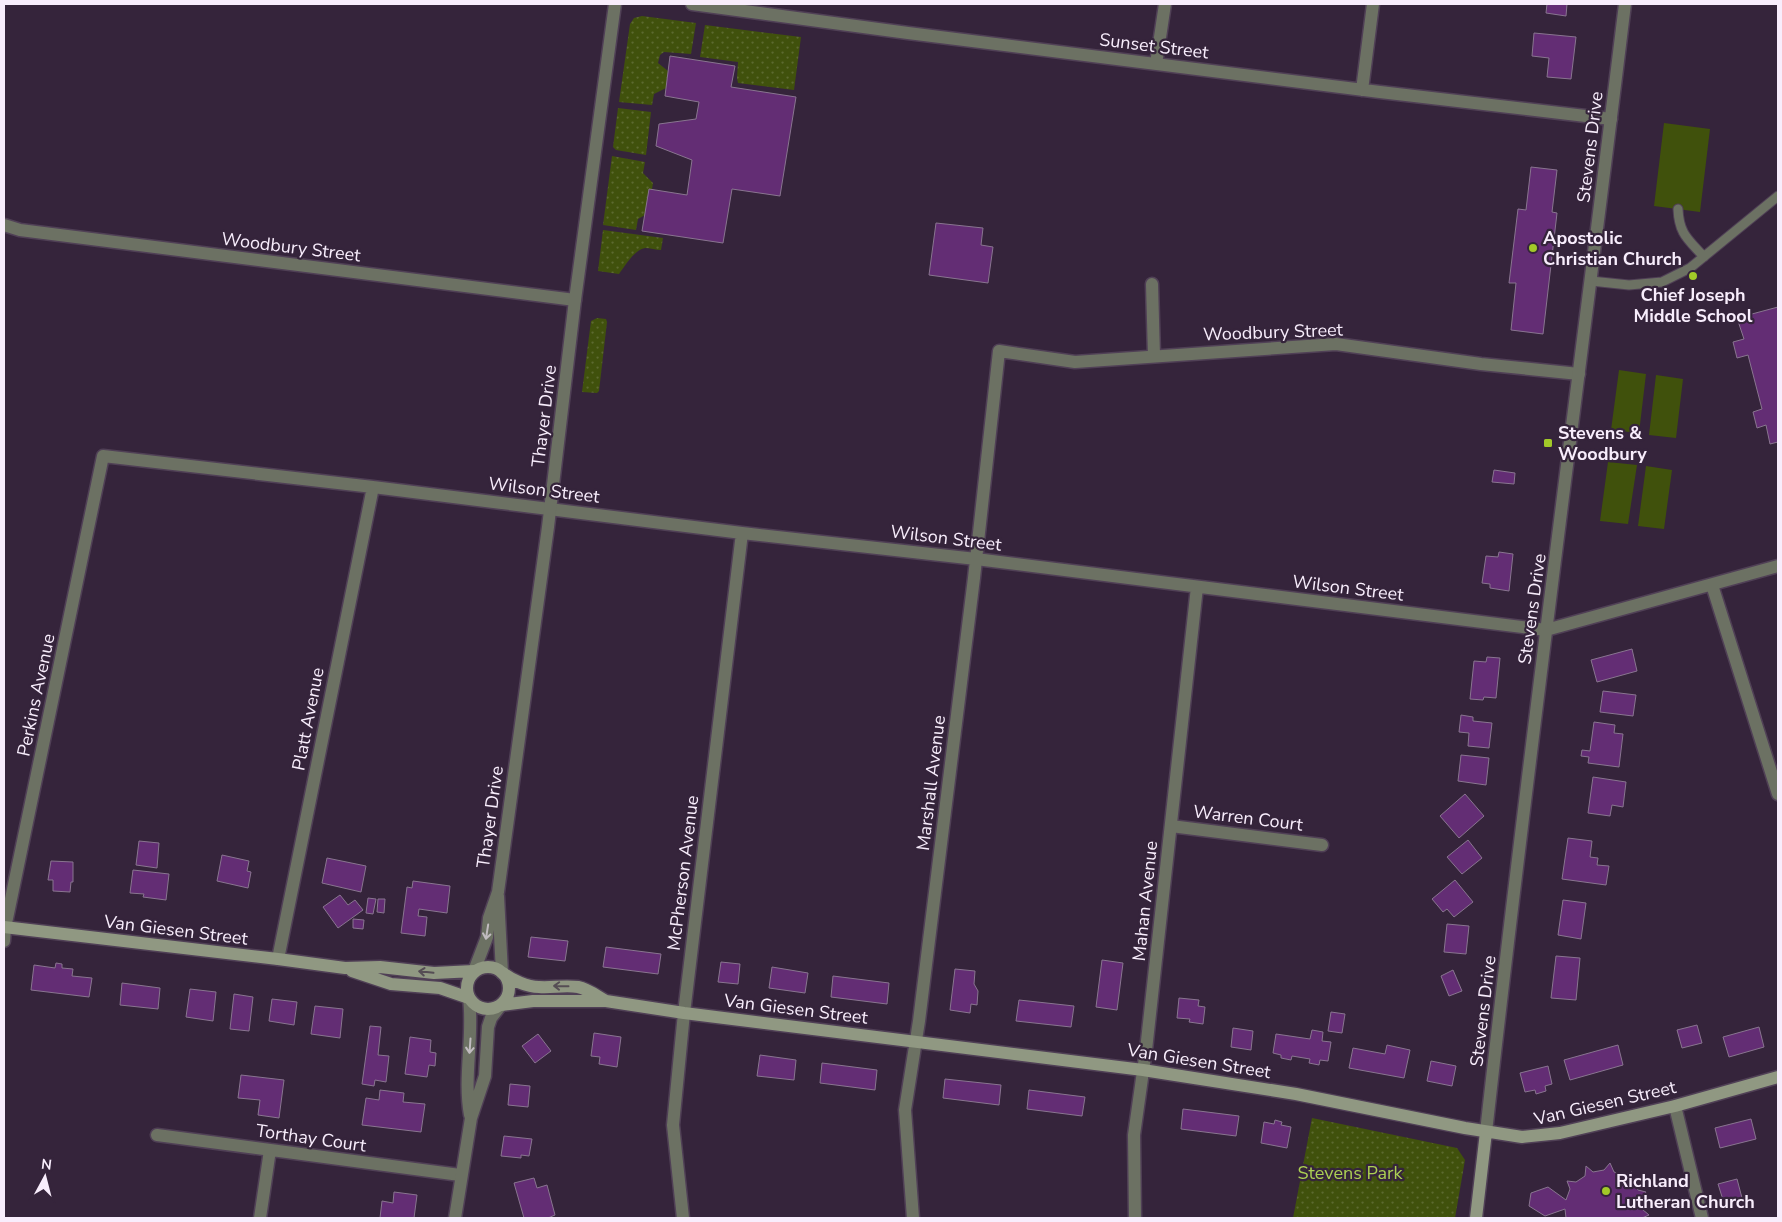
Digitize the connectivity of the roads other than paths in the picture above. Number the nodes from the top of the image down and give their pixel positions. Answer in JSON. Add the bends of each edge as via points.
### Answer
{"nodes":[{"id":1,"x":615,"y":4,"type":"edge"},
{"id":2,"x":692,"y":4,"type":"edge"},
{"id":3,"x":1165,"y":4,"type":"edge"},
{"id":4,"x":1373,"y":4,"type":"edge"},
{"id":5,"x":1625,"y":4,"type":"edge"},
{"id":6,"x":775,"y":9,"type":"edge"},
{"id":7,"x":1156,"y":64,"type":"junction"},
{"id":8,"x":1362,"y":90,"type":"junction"},
{"id":9,"x":1611,"y":118,"type":"junction"},
{"id":10,"x":1778,"y":196,"type":"edge"},
{"id":11,"x":1678,"y":209,"type":"dead end"},
{"id":12,"x":4,"y":225,"type":"edge"},
{"id":13,"x":1704,"y":257,"type":"junction"},
{"id":14,"x":1591,"y":281,"type":"junction"},
{"id":15,"x":1152,"y":284,"type":"dead end"},
{"id":16,"x":575,"y":300,"type":"junction"},
{"id":17,"x":999,"y":351,"type":"joint"},
{"id":18,"x":1154,"y":356,"type":"junction"},
{"id":19,"x":1579,"y":374,"type":"junction"},
{"id":20,"x":103,"y":456,"type":"joint"},
{"id":21,"x":373,"y":487,"type":"junction"},
{"id":22,"x":550,"y":508,"type":"junction"},
{"id":23,"x":742,"y":533,"type":"junction"},
{"id":24,"x":976,"y":559,"type":"junction"},
{"id":25,"x":1778,"y":566,"type":"edge"},
{"id":26,"x":1712,"y":585,"type":"junction"},
{"id":27,"x":1197,"y":587,"type":"junction"},
{"id":28,"x":1546,"y":630,"type":"junction"},
{"id":29,"x":1778,"y":794,"type":"edge"},
{"id":30,"x":1171,"y":826,"type":"junction"},
{"id":31,"x":1322,"y":845,"type":"dead end"},
{"id":32,"x":498,"y":892,"type":"junction"},
{"id":33,"x":4,"y":928,"type":"edge"},
{"id":34,"x":4,"y":942,"type":"edge"},
{"id":35,"x":278,"y":959,"type":"junction"},
{"id":36,"x":345,"y":968,"type":"junction"},
{"id":37,"x":474,"y":971,"type":"junction"},
{"id":38,"x":502,"y":973,"type":"junction"},
{"id":39,"x":469,"y":998,"type":"junction"},
{"id":40,"x":606,"y":1001,"type":"junction"},
{"id":41,"x":501,"y":1004,"type":"junction"},
{"id":42,"x":684,"y":1013,"type":"junction"},
{"id":43,"x":916,"y":1042,"type":"junction"},
{"id":44,"x":1143,"y":1070,"type":"junction"},
{"id":45,"x":1778,"y":1077,"type":"edge"},
{"id":46,"x":1675,"y":1106,"type":"junction"},
{"id":47,"x":471,"y":1118,"type":"junction"},
{"id":48,"x":1486,"y":1132,"type":"junction"},
{"id":49,"x":157,"y":1135,"type":"dead end"},
{"id":50,"x":270,"y":1150,"type":"junction"},
{"id":51,"x":460,"y":1176,"type":"junction"},
{"id":52,"x":260,"y":1218,"type":"edge"},
{"id":53,"x":455,"y":1218,"type":"edge"},
{"id":54,"x":683,"y":1218,"type":"edge"},
{"id":55,"x":913,"y":1218,"type":"edge"},
{"id":56,"x":1135,"y":1218,"type":"edge"},
{"id":57,"x":1476,"y":1218,"type":"edge"},
{"id":58,"x":1702,"y":1218,"type":"edge"}],
"edges":[{"from":1,"to":16,"type":"street","name":"Thayer Drive"},
{"from":2,"to":6,"type":"street","name":"Sunset Street"},
{"from":3,"to":7,"type":"street"},
{"from":4,"to":8,"type":"street"},
{"from":5,"to":9,"type":"street","name":"Stevens Drive"},
{"from":6,"to":7,"type":"street","name":"Sunset Street","via":[[908,33]]},
{"from":7,"to":8,"type":"street","name":"Sunset Street"},
{"from":8,"to":9,"type":"street","name":"Sunset Street"},
{"from":9,"to":14,"type":"street","name":"Stevens Drive"},
{"from":10,"to":13,"type":"lane"},
{"from":11,"to":13,"type":"lane","via":[[1683,234]]},
{"from":12,"to":16,"type":"street","name":"Woodbury Street","via":[[20,230]]},
{"from":13,"to":14,"type":"lane","via":[[1662,282],[1629,285]]},
{"from":14,"to":19,"type":"street","name":"Stevens Drive"},
{"from":15,"to":18,"type":"street"},
{"from":16,"to":22,"type":"street","name":"Thayer Drive"},
{"from":17,"to":18,"type":"street","name":"Woodbury Street","via":[[1075,362]]},
{"from":17,"to":24,"type":"street","name":"Marshall Avenue"},
{"from":18,"to":19,"type":"street","name":"Woodbury Street","via":[[1336,344]]},
{"from":19,"to":28,"type":"street","name":"Stevens Drive"},
{"from":20,"to":21,"type":"street","name":"Wilson Street"},
{"from":20,"to":33,"type":"street","name":"Perkins Avenue"},
{"from":21,"to":22,"type":"street","name":"Wilson Street"},
{"from":21,"to":35,"type":"street","name":"Platt Avenue"},
{"from":22,"to":23,"type":"street","name":"Wilson Street"},
{"from":22,"to":32,"type":"street","name":"Thayer Drive"},
{"from":23,"to":24,"type":"street","name":"Wilson Street"},
{"from":23,"to":42,"type":"street","name":"McPherson Avenue"},
{"from":24,"to":27,"type":"street","name":"Wilson Street"},
{"from":24,"to":43,"type":"street","name":"Marshall Avenue"},
{"from":25,"to":26,"type":"street","name":"Wilson Street"},
{"from":26,"to":28,"type":"street","name":"Wilson Street"},
{"from":26,"to":29,"type":"street"},
{"from":27,"to":28,"type":"street","name":"Wilson Street"},
{"from":27,"to":30,"type":"street","name":"Mahan Avenue"},
{"from":28,"to":48,"type":"street","name":"Stevens Drive"},
{"from":30,"to":31,"type":"street","name":"Warren Court"},
{"from":30,"to":44,"type":"street","name":"Mahan Avenue"},
{"from":32,"to":37,"type":"street","name":"Thayer Drive","one_way":true,"via":[[489,918],[486,941]]},
{"from":32,"to":38,"type":"street","name":"Thayer Drive"},
{"from":33,"to":34,"type":"street","name":"Perkins Avenue"},
{"from":33,"to":35,"type":"main road","name":"Van Giesen Street"},
{"from":35,"to":36,"type":"main road","name":"Van Giesen Street"},
{"from":37,"to":36,"type":"main road","name":"Van Giesen Street","one_way":true,"via":[[434,973],[380,967]]},
{"from":36,"to":39,"type":"main road","name":"Van Giesen Street","via":[[391,984],[440,988]]},
{"from":37,"to":38,"type":"main road","via":[[492,967]]},
{"from":37,"to":39,"type":"main road","via":[[467,983]]},
{"from":40,"to":38,"type":"main road","name":"Van Giesen Street","one_way":true,"via":[[580,988],[560,985],[538,988]]},
{"from":38,"to":41,"type":"main road","via":[[509,990]]},
{"from":39,"to":41,"type":"main road","via":[[483,1009]]},
{"from":39,"to":47,"type":"street","one_way":true,"via":[[471,1035],[467,1099]]},
{"from":40,"to":41,"type":"main road","name":"Van Giesen Street"},
{"from":40,"to":42,"type":"main road","name":"Van Giesen Street"},
{"from":41,"to":47,"type":"street","via":[[488,1027],[486,1076]]},
{"from":42,"to":43,"type":"main road","name":"Van Giesen Street"},
{"from":42,"to":54,"type":"street","name":"McPherson Avenue","via":[[673,1125]]},
{"from":43,"to":44,"type":"main road","name":"Van Giesen Street"},
{"from":43,"to":55,"type":"street","name":"Marshall Avenue","via":[[906,1110]]},
{"from":44,"to":48,"type":"main road","name":"Van Giesen Street","via":[[1296,1094]]},
{"from":44,"to":56,"type":"street","name":"Mahan Avenue","via":[[1134,1135]]},
{"from":45,"to":46,"type":"main road","name":"Van Giesen Street"},
{"from":46,"to":48,"type":"main road","name":"Van Giesen Street","via":[[1547,1136],[1522,1138]]},
{"from":46,"to":58,"type":"street"},
{"from":47,"to":51,"type":"street"},
{"from":48,"to":57,"type":"main road","name":"Stevens Drive"},
{"from":49,"to":50,"type":"street","name":"Torthay Court"},
{"from":50,"to":51,"type":"street","name":"Torthay Court"},
{"from":50,"to":52,"type":"street"},
{"from":51,"to":53,"type":"street"}]}
